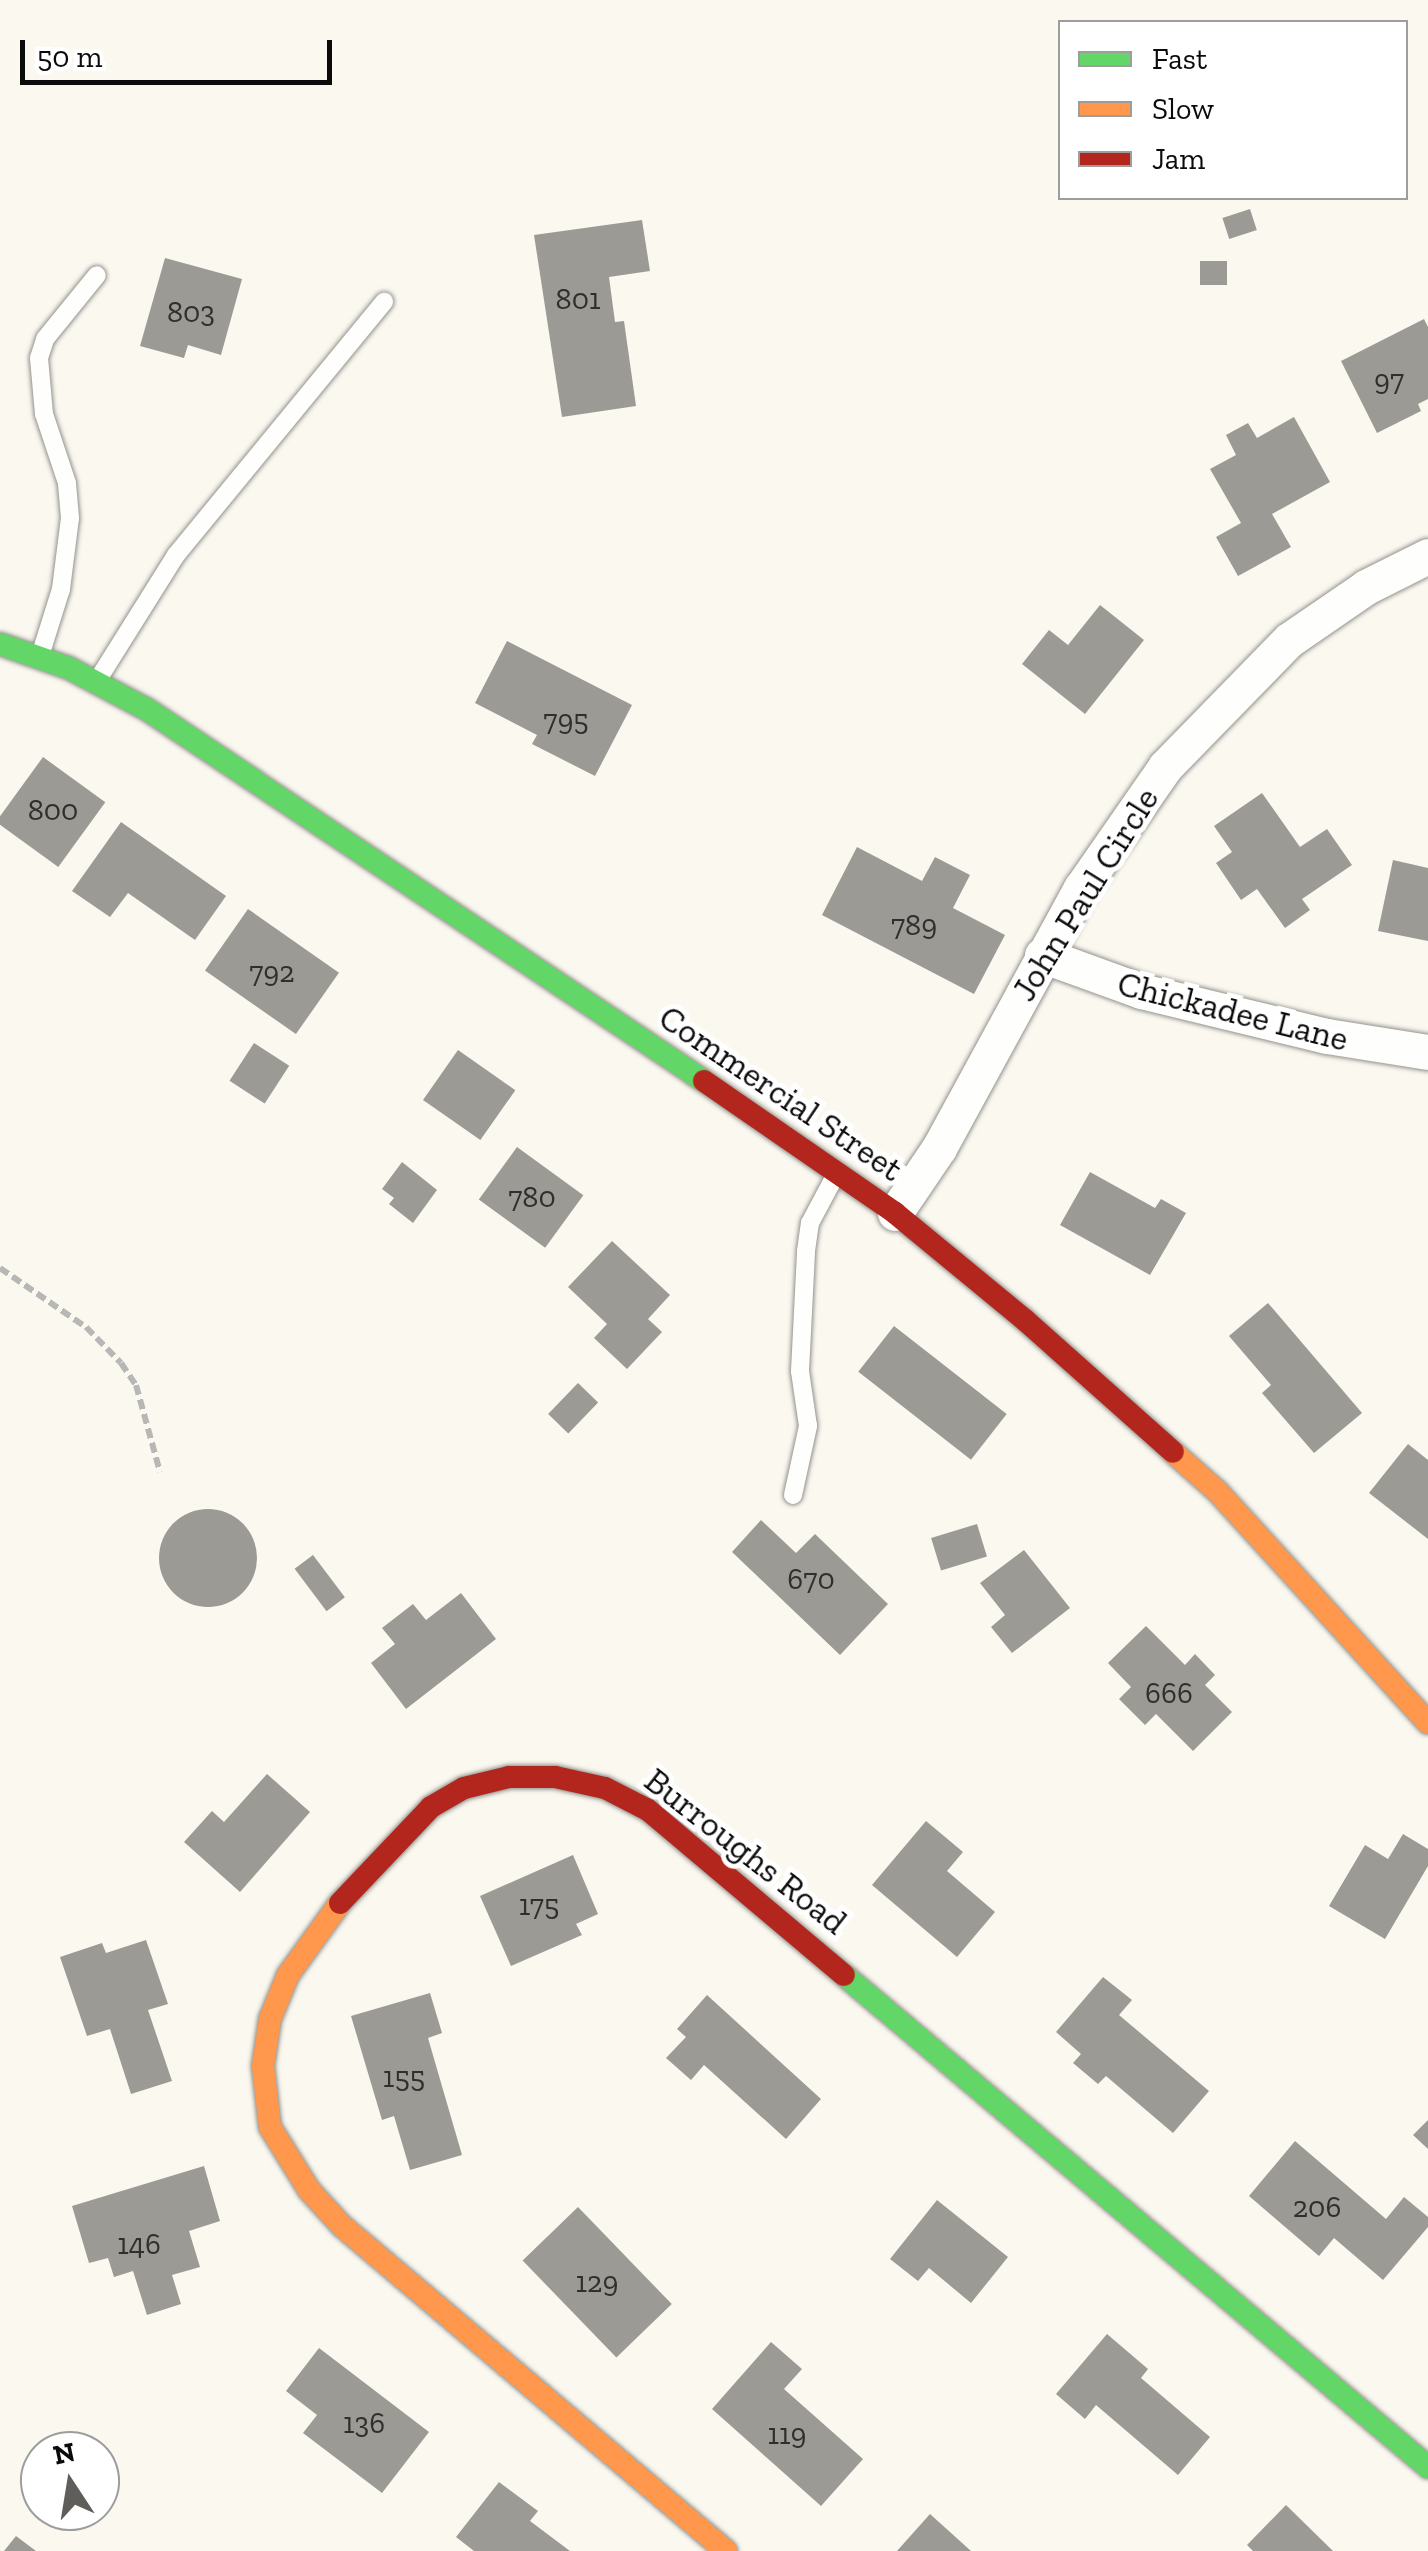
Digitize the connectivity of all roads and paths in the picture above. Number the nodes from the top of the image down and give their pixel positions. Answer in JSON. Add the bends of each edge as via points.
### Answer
{"nodes":[{"id":1,"x":97,"y":275,"type":"dead end"},
{"id":2,"x":384,"y":302,"type":"dead end"},
{"id":3,"x":1428,"y":556,"type":"edge"},
{"id":4,"x":0,"y":644,"type":"edge"},
{"id":5,"x":40,"y":657,"type":"junction"},
{"id":6,"x":97,"y":681,"type":"junction"},
{"id":7,"x":1042,"y":955,"type":"junction"},
{"id":8,"x":1428,"y":1052,"type":"edge"},
{"id":9,"x":837,"y":1172,"type":"junction"},
{"id":10,"x":895,"y":1213,"type":"junction"},
{"id":11,"x":0,"y":1268,"type":"edge"},
{"id":12,"x":160,"y":1472,"type":"dead end"},
{"id":13,"x":793,"y":1495,"type":"dead end"},
{"id":14,"x":1428,"y":1723,"type":"edge"},
{"id":15,"x":1428,"y":2467,"type":"edge"},
{"id":16,"x":726,"y":2551,"type":"edge"}],
"edges":[{"from":1,"to":5,"type":"lane","via":[[45,340],[39,358],[44,414],[67,484],[70,518],[61,589]]},
{"from":2,"to":6,"type":"lane","via":[[176,555]]},
{"from":3,"to":7,"type":"street","name":"John Paul Circle","via":[[1312,622],[1207,719],[1122,823]]},
{"from":4,"to":5,"type":"street","name":"Commercial Street"},
{"from":5,"to":6,"type":"street","name":"Commercial Street"},
{"from":6,"to":9,"type":"street","name":"Commercial Street"},
{"from":7,"to":8,"type":"street","name":"Chickadee Lane","via":[[1141,991]]},
{"from":7,"to":10,"type":"street","name":"John Paul Circle","via":[[940,1148]]},
{"from":9,"to":10,"type":"street","name":"Commercial Street"},
{"from":9,"to":13,"type":"lane","via":[[810,1224],[806,1252],[800,1370],[808,1426]]},
{"from":10,"to":14,"type":"street","name":"Commercial Street","via":[[1218,1492]]},
{"from":11,"to":12,"type":"path","via":[[86,1327],[121,1363],[136,1385]]},
{"from":15,"to":16,"type":"street","name":"Burroughs Road","via":[[648,1810],[605,1788],[555,1777],[509,1776],[464,1788],[431,1807],[379,1858],[288,1975],[270,2018],[263,2066],[270,2127],[309,2190],[342,2226]]}]}
